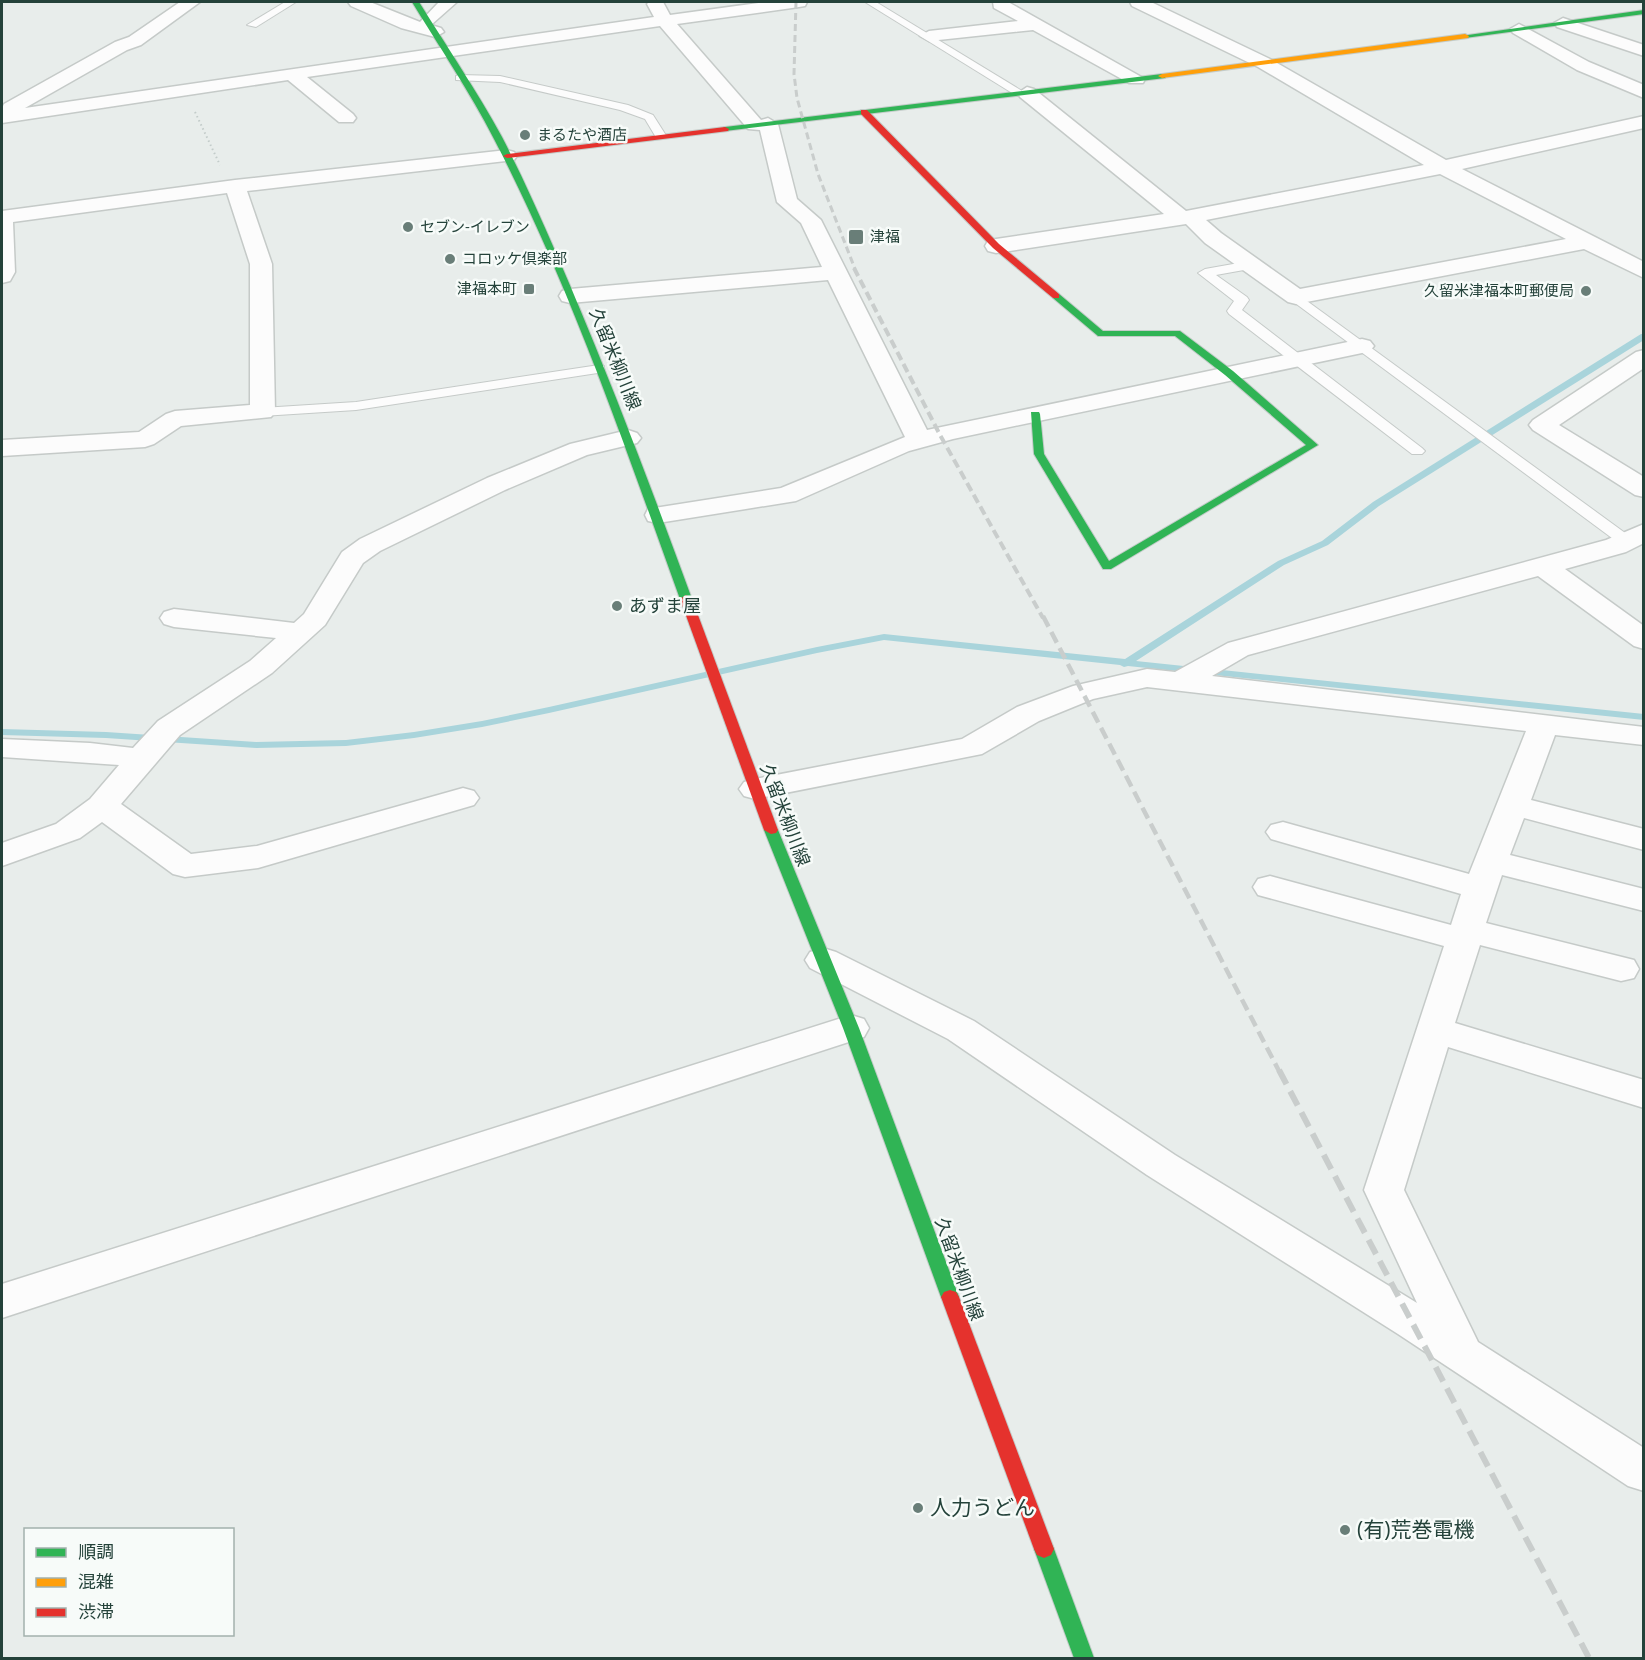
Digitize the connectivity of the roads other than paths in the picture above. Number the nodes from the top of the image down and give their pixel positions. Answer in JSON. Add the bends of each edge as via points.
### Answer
{"nodes":[{"id":1,"x":192,"y":2,"type":"edge"},
{"id":2,"x":291,"y":2,"type":"edge"},
{"id":3,"x":357,"y":2,"type":"edge"},
{"id":4,"x":416,"y":2,"type":"edge"},
{"id":5,"x":448,"y":2,"type":"edge"},
{"id":6,"x":655,"y":2,"type":"edge"},
{"id":7,"x":799,"y":2,"type":"edge"},
{"id":8,"x":870,"y":2,"type":"edge"},
{"id":9,"x":1138,"y":2,"type":"edge"},
{"id":10,"x":1000,"y":4,"type":"dead end"},
{"id":11,"x":1644,"y":12,"type":"edge"},
{"id":12,"x":664,"y":20,"type":"junction"},
{"id":13,"x":1563,"y":23,"type":"junction"},
{"id":14,"x":1036,"y":24,"type":"junction"},
{"id":15,"x":252,"y":25,"type":"dead end"},
{"id":16,"x":431,"y":27,"type":"junction"},
{"id":17,"x":1519,"y":29,"type":"junction"},
{"id":18,"x":929,"y":36,"type":"junction"},
{"id":19,"x":444,"y":51,"type":"junction"},
{"id":20,"x":1644,"y":51,"type":"edge"},
{"id":21,"x":1264,"y":63,"type":"junction"},
{"id":22,"x":292,"y":74,"type":"junction"},
{"id":23,"x":460,"y":78,"type":"junction"},
{"id":24,"x":1136,"y":79,"type":"junction"},
{"id":25,"x":1644,"y":92,"type":"edge"},
{"id":26,"x":1024,"y":93,"type":"junction"},
{"id":27,"x":864,"y":112,"type":"junction"},
{"id":28,"x":2,"y":116,"type":"edge"},
{"id":29,"x":346,"y":118,"type":"dead end"},
{"id":30,"x":1644,"y":122,"type":"edge"},
{"id":31,"x":762,"y":124,"type":"junction"},
{"id":32,"x":661,"y":137,"type":"junction"},
{"id":33,"x":507,"y":156,"type":"junction"},
{"id":34,"x":1443,"y":167,"type":"junction"},
{"id":35,"x":233,"y":186,"type":"junction"},
{"id":36,"x":1186,"y":217,"type":"junction"},
{"id":37,"x":2,"y":219,"type":"edge"},
{"id":38,"x":1585,"y":242,"type":"junction"},
{"id":39,"x":996,"y":246,"type":"junction"},
{"id":40,"x":1250,"y":265,"type":"junction"},
{"id":41,"x":1644,"y":271,"type":"edge"},
{"id":42,"x":836,"y":273,"type":"junction"},
{"id":43,"x":2,"y":276,"type":"edge"},
{"id":44,"x":570,"y":296,"type":"junction"},
{"id":45,"x":1296,"y":297,"type":"junction"},
{"id":46,"x":1362,"y":346,"type":"junction"},
{"id":47,"x":1644,"y":357,"type":"edge"},
{"id":48,"x":1297,"y":360,"type":"junction"},
{"id":49,"x":599,"y":369,"type":"junction"},
{"id":50,"x":1229,"y":373,"type":"junction"},
{"id":51,"x":1619,"y":374,"type":"junction"},
{"id":52,"x":1644,"y":386,"type":"edge"},
{"id":53,"x":262,"y":412,"type":"junction"},
{"id":54,"x":1035,"y":414,"type":"junction"},
{"id":55,"x":628,"y":438,"type":"junction"},
{"id":56,"x":920,"y":441,"type":"junction"},
{"id":57,"x":2,"y":448,"type":"edge"},
{"id":58,"x":1417,"y":451,"type":"dead end"},
{"id":59,"x":1644,"y":489,"type":"edge"},
{"id":60,"x":658,"y":515,"type":"junction"},
{"id":61,"x":1635,"y":537,"type":"edge"},
{"id":62,"x":1543,"y":566,"type":"junction"},
{"id":63,"x":174,"y":618,"type":"dead end"},
{"id":64,"x":300,"y":632,"type":"junction"},
{"id":65,"x":1644,"y":640,"type":"edge"},
{"id":66,"x":1182,"y":681,"type":"junction"},
{"id":67,"x":1544,"y":724,"type":"junction"},
{"id":68,"x":1644,"y":736,"type":"edge"},
{"id":69,"x":2,"y":747,"type":"edge"},
{"id":70,"x":141,"y":758,"type":"junction"},
{"id":71,"x":755,"y":789,"type":"junction"},
{"id":72,"x":462,"y":798,"type":"dead end"},
{"id":73,"x":1512,"y":805,"type":"junction"},
{"id":74,"x":102,"y":806,"type":"junction"},
{"id":75,"x":1283,"y":832,"type":"dead end"},
{"id":76,"x":1644,"y":840,"type":"edge"},
{"id":77,"x":2,"y":855,"type":"edge"},
{"id":78,"x":1485,"y":875,"type":"junction"},
{"id":79,"x":1270,"y":887,"type":"dead end"},
{"id":80,"x":1644,"y":900,"type":"edge"},
{"id":81,"x":1465,"y":935,"type":"junction"},
{"id":82,"x":823,"y":960,"type":"junction"},
{"id":83,"x":1621,"y":969,"type":"dead end"},
{"id":84,"x":851,"y":1028,"type":"junction"},
{"id":85,"x":1434,"y":1030,"type":"junction"},
{"id":86,"x":1644,"y":1094,"type":"edge"},
{"id":87,"x":2,"y":1300,"type":"edge"},
{"id":88,"x":1463,"y":1357,"type":"junction"},
{"id":89,"x":1644,"y":1472,"type":"edge"},
{"id":90,"x":1084,"y":1659,"type":"edge"}],
"edges":[{"from":1,"to":28,"type":"street","via":[[135,41]]},
{"from":2,"to":15,"type":"lane"},
{"from":3,"to":16,"type":"street","via":[[407,24]]},
{"from":4,"to":16,"type":"street","name":"久留米柳川線"},
{"from":5,"to":16,"type":"street"},
{"from":6,"to":12,"type":"street"},
{"from":7,"to":12,"type":"street"},
{"from":8,"to":18,"type":"lane"},
{"from":9,"to":21,"type":"street"},
{"from":10,"to":14,"type":"street"},
{"from":11,"to":13,"type":"street"},
{"from":12,"to":19,"type":"street"},
{"from":12,"to":31,"type":"street"},
{"from":13,"to":17,"type":"street"},
{"from":13,"to":20,"type":"street"},
{"from":14,"to":18,"type":"street"},
{"from":14,"to":24,"type":"street"},
{"from":16,"to":19,"type":"street","name":"久留米柳川線"},
{"from":17,"to":21,"type":"street"},
{"from":17,"to":25,"type":"street","via":[[1583,66]]},
{"from":18,"to":26,"type":"lane"},
{"from":19,"to":22,"type":"street"},
{"from":19,"to":23,"type":"street","name":"久留米柳川線"},
{"from":21,"to":24,"type":"street"},
{"from":21,"to":34,"type":"street"},
{"from":22,"to":28,"type":"street"},
{"from":22,"to":29,"type":"street"},
{"from":23,"to":32,"type":"lane","via":[[500,79],[624,107],[649,117]]},
{"from":23,"to":33,"type":"street","name":"久留米柳川線"},
{"from":24,"to":26,"type":"street"},
{"from":26,"to":27,"type":"street"},
{"from":26,"to":36,"type":"street"},
{"from":27,"to":31,"type":"street"},
{"from":27,"to":39,"type":"street"},
{"from":30,"to":34,"type":"street"},
{"from":31,"to":32,"type":"street"},
{"from":31,"to":42,"type":"street","via":[[787,202],[810,220]]},
{"from":32,"to":33,"type":"street"},
{"from":33,"to":35,"type":"street"},
{"from":33,"to":44,"type":"street","name":"久留米柳川線"},
{"from":34,"to":36,"type":"street"},
{"from":34,"to":38,"type":"street"},
{"from":35,"to":37,"type":"street"},
{"from":35,"to":53,"type":"street","via":[[261,264]]},
{"from":36,"to":39,"type":"street"},
{"from":36,"to":40,"type":"street"},
{"from":37,"to":43,"type":"street"},
{"from":38,"to":41,"type":"street"},
{"from":38,"to":45,"type":"street"},
{"from":39,"to":50,"type":"street","via":[[1101,334],[1177,333]]},
{"from":40,"to":45,"type":"street"},
{"from":40,"to":48,"type":"lane","via":[[1205,273],[1242,300],[1234,311]]},
{"from":42,"to":44,"type":"street"},
{"from":42,"to":56,"type":"street"},
{"from":44,"to":49,"type":"street","name":"久留米柳川線"},
{"from":45,"to":46,"type":"lane"},
{"from":46,"to":48,"type":"street"},
{"from":46,"to":61,"type":"lane"},
{"from":47,"to":51,"type":"street"},
{"from":48,"to":50,"type":"street"},
{"from":48,"to":58,"type":"lane"},
{"from":49,"to":53,"type":"lane","via":[[357,406]]},
{"from":49,"to":55,"type":"street","name":"久留米柳川線"},
{"from":50,"to":54,"type":"street"},
{"from":50,"to":54,"type":"street","via":[[1312,445],[1107,567],[1039,454]]},
{"from":51,"to":52,"type":"street"},
{"from":51,"to":59,"type":"street","via":[[1542,425]]},
{"from":53,"to":57,"type":"street","via":[[176,419],[145,439]]},
{"from":54,"to":56,"type":"street"},
{"from":55,"to":60,"type":"street","name":"久留米柳川線"},
{"from":55,"to":64,"type":"street","via":[[569,453],[370,545],[352,558],[315,619]]},
{"from":56,"to":60,"type":"street","via":[[788,495]]},
{"from":60,"to":71,"type":"street","name":"久留米柳川線"},
{"from":61,"to":62,"type":"street"},
{"from":62,"to":65,"type":"street"},
{"from":62,"to":66,"type":"street","via":[[1238,649]]},
{"from":63,"to":64,"type":"street"},
{"from":64,"to":70,"type":"street","via":[[261,667],[169,728]]},
{"from":66,"to":67,"type":"street"},
{"from":66,"to":71,"type":"street","via":[[1148,678],[1084,692],[1028,714],[971,747]]},
{"from":67,"to":68,"type":"street"},
{"from":67,"to":73,"type":"street"},
{"from":69,"to":70,"type":"street"},
{"from":70,"to":74,"type":"street"},
{"from":71,"to":82,"type":"street","name":"久留米柳川線"},
{"from":72,"to":74,"type":"street","via":[[258,857],[185,866]]},
{"from":73,"to":76,"type":"street"},
{"from":73,"to":78,"type":"street"},
{"from":74,"to":77,"type":"street","via":[[68,831]]},
{"from":75,"to":78,"type":"street"},
{"from":78,"to":80,"type":"street"},
{"from":78,"to":81,"type":"street"},
{"from":79,"to":81,"type":"street"},
{"from":81,"to":83,"type":"street"},
{"from":81,"to":85,"type":"street"},
{"from":82,"to":84,"type":"street","name":"久留米柳川線"},
{"from":82,"to":88,"type":"street","via":[[961,1030],[1161,1165]]},
{"from":84,"to":87,"type":"street"},
{"from":84,"to":90,"type":"street","name":"久留米柳川線"},
{"from":85,"to":86,"type":"street"},
{"from":85,"to":88,"type":"street","via":[[1384,1190]]},
{"from":88,"to":89,"type":"street"}]}
